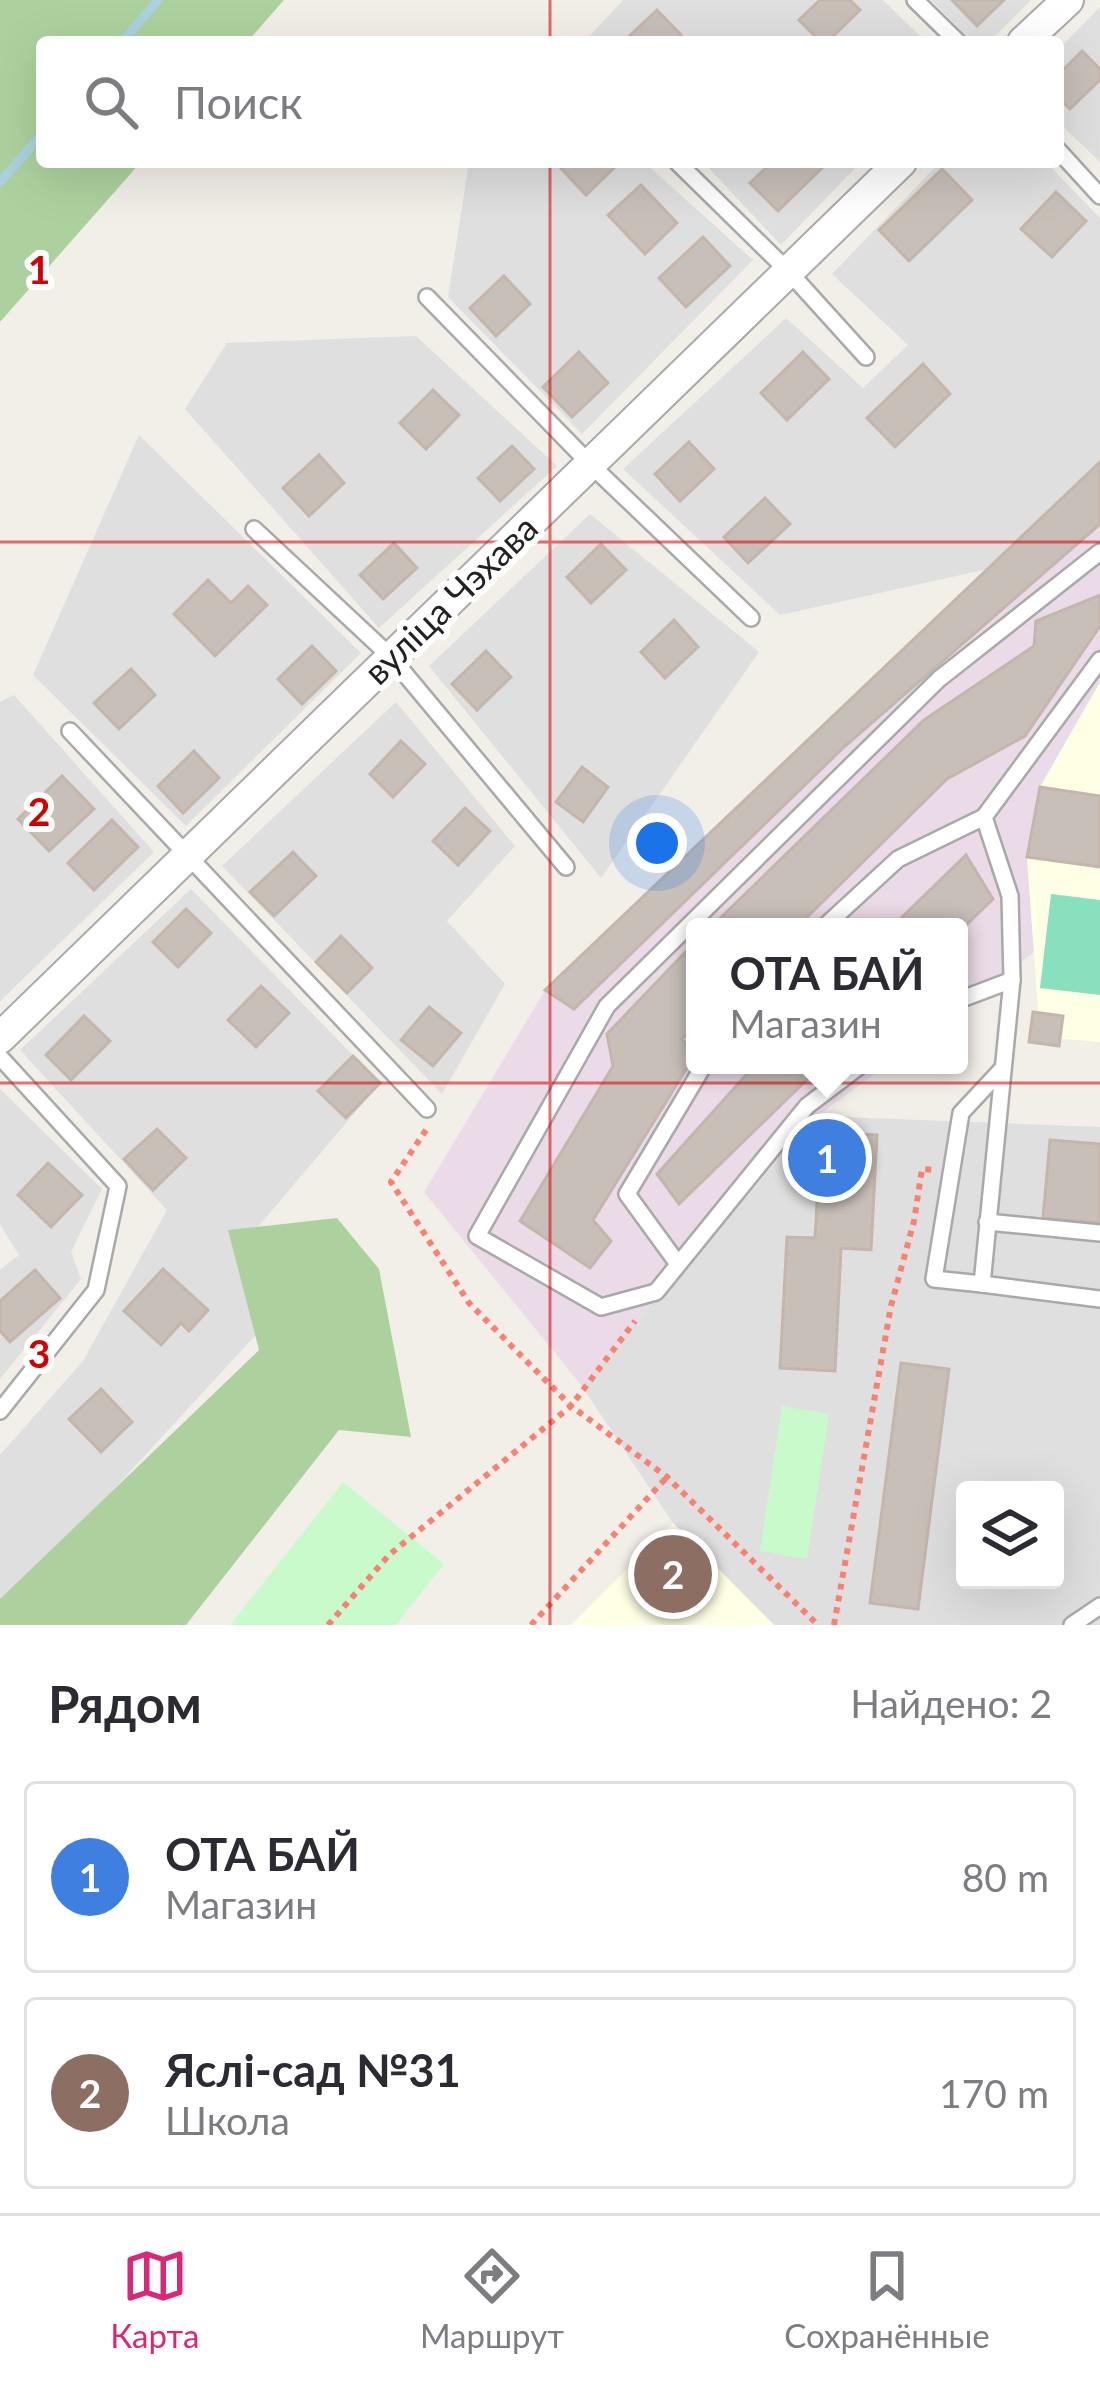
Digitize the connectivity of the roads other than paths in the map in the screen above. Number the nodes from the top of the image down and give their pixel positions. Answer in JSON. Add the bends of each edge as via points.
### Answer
{"nodes":[{"id":1,"x":915,"y":0,"type":"edge"},
{"id":2,"x":1068,"y":0,"type":"edge"},
{"id":3,"x":952,"y":36,"type":"edge"},
{"id":4,"x":1029,"y":36,"type":"edge"},
{"id":5,"x":1064,"y":157,"type":"edge"},
{"id":6,"x":683,"y":168,"type":"edge"},
{"id":7,"x":895,"y":168,"type":"edge"},
{"id":8,"x":1100,"y":196,"type":"edge"},
{"id":9,"x":790,"y":273,"type":"junction"},
{"id":10,"x":427,"y":297,"type":"dead end"},
{"id":11,"x":866,"y":357,"type":"dead end"},
{"id":12,"x":590,"y":464,"type":"junction"},
{"id":13,"x":254,"y":529,"type":"dead end"},
{"id":14,"x":1100,"y":552,"type":"edge"},
{"id":15,"x":751,"y":618,"type":"dead end"},
{"id":16,"x":390,"y":656,"type":"junction"},
{"id":17,"x":1100,"y":660,"type":"edge"},
{"id":18,"x":70,"y":731,"type":"dead end"},
{"id":19,"x":984,"y":818,"type":"junction"},
{"id":20,"x":185,"y":855,"type":"junction"},
{"id":21,"x":566,"y":867,"type":"dead end"},
{"id":22,"x":697,"y":918,"type":"edge"},
{"id":23,"x":834,"y":918,"type":"edge"},
{"id":24,"x":686,"y":929,"type":"edge"},
{"id":25,"x":1012,"y":980,"type":"junction"},
{"id":26,"x":968,"y":997,"type":"edge"},
{"id":27,"x":0,"y":1038,"type":"edge"},
{"id":28,"x":0,"y":1057,"type":"edge"},
{"id":29,"x":1003,"y":1068,"type":"junction"},
{"id":30,"x":699,"y":1074,"type":"edge"},
{"id":31,"x":849,"y":1074,"type":"edge"},
{"id":32,"x":428,"y":1117,"type":"road end"},
{"id":33,"x":987,"y":1222,"type":"junction"},
{"id":34,"x":1100,"y":1233,"type":"edge"},
{"id":35,"x":678,"y":1264,"type":"junction"},
{"id":36,"x":982,"y":1284,"type":"junction"},
{"id":37,"x":1100,"y":1299,"type":"edge"},
{"id":38,"x":0,"y":1411,"type":"edge"},
{"id":39,"x":1100,"y":1606,"type":"edge"},
{"id":40,"x":1072,"y":1625,"type":"edge"}],
"edges":[{"from":1,"to":3,"type":"lane"},
{"from":2,"to":4,"type":"street"},
{"from":5,"to":8,"type":"lane"},
{"from":6,"to":9,"type":"lane"},
{"from":7,"to":9,"type":"street","name":"вуліца Чэхава"},
{"from":9,"to":11,"type":"lane"},
{"from":9,"to":12,"type":"street","name":"вуліца Чэхава"},
{"from":10,"to":12,"type":"lane"},
{"from":12,"to":15,"type":"lane"},
{"from":12,"to":16,"type":"street","name":"вуліца Чэхава"},
{"from":13,"to":16,"type":"lane"},
{"from":14,"to":22,"type":"lane","via":[[939,680]]},
{"from":16,"to":20,"type":"street","name":"вуліца Чэхава"},
{"from":16,"to":21,"type":"lane"},
{"from":17,"to":19,"type":"lane"},
{"from":18,"to":20,"type":"lane"},
{"from":19,"to":23,"type":"lane","via":[[898,859]]},
{"from":19,"to":25,"type":"lane","via":[[1010,896]]},
{"from":20,"to":27,"type":"street","name":"вуліца Чэхава"},
{"from":20,"to":32,"type":"lane"},
{"from":24,"to":35,"type":"lane","via":[[608,1006],[477,1235],[601,1307],[656,1292]]},
{"from":25,"to":26,"type":"lane"},
{"from":25,"to":29,"type":"lane"},
{"from":28,"to":38,"type":"lane","via":[[118,1186],[96,1290]]},
{"from":29,"to":33,"type":"lane"},
{"from":29,"to":36,"type":"lane","via":[[961,1113],[934,1279]]},
{"from":30,"to":35,"type":"lane","via":[[627,1194]]},
{"from":31,"to":35,"type":"lane","via":[[807,1106]]},
{"from":33,"to":34,"type":"lane"},
{"from":33,"to":36,"type":"lane"},
{"from":36,"to":37,"type":"lane"},
{"from":39,"to":40,"type":"lane"}]}
